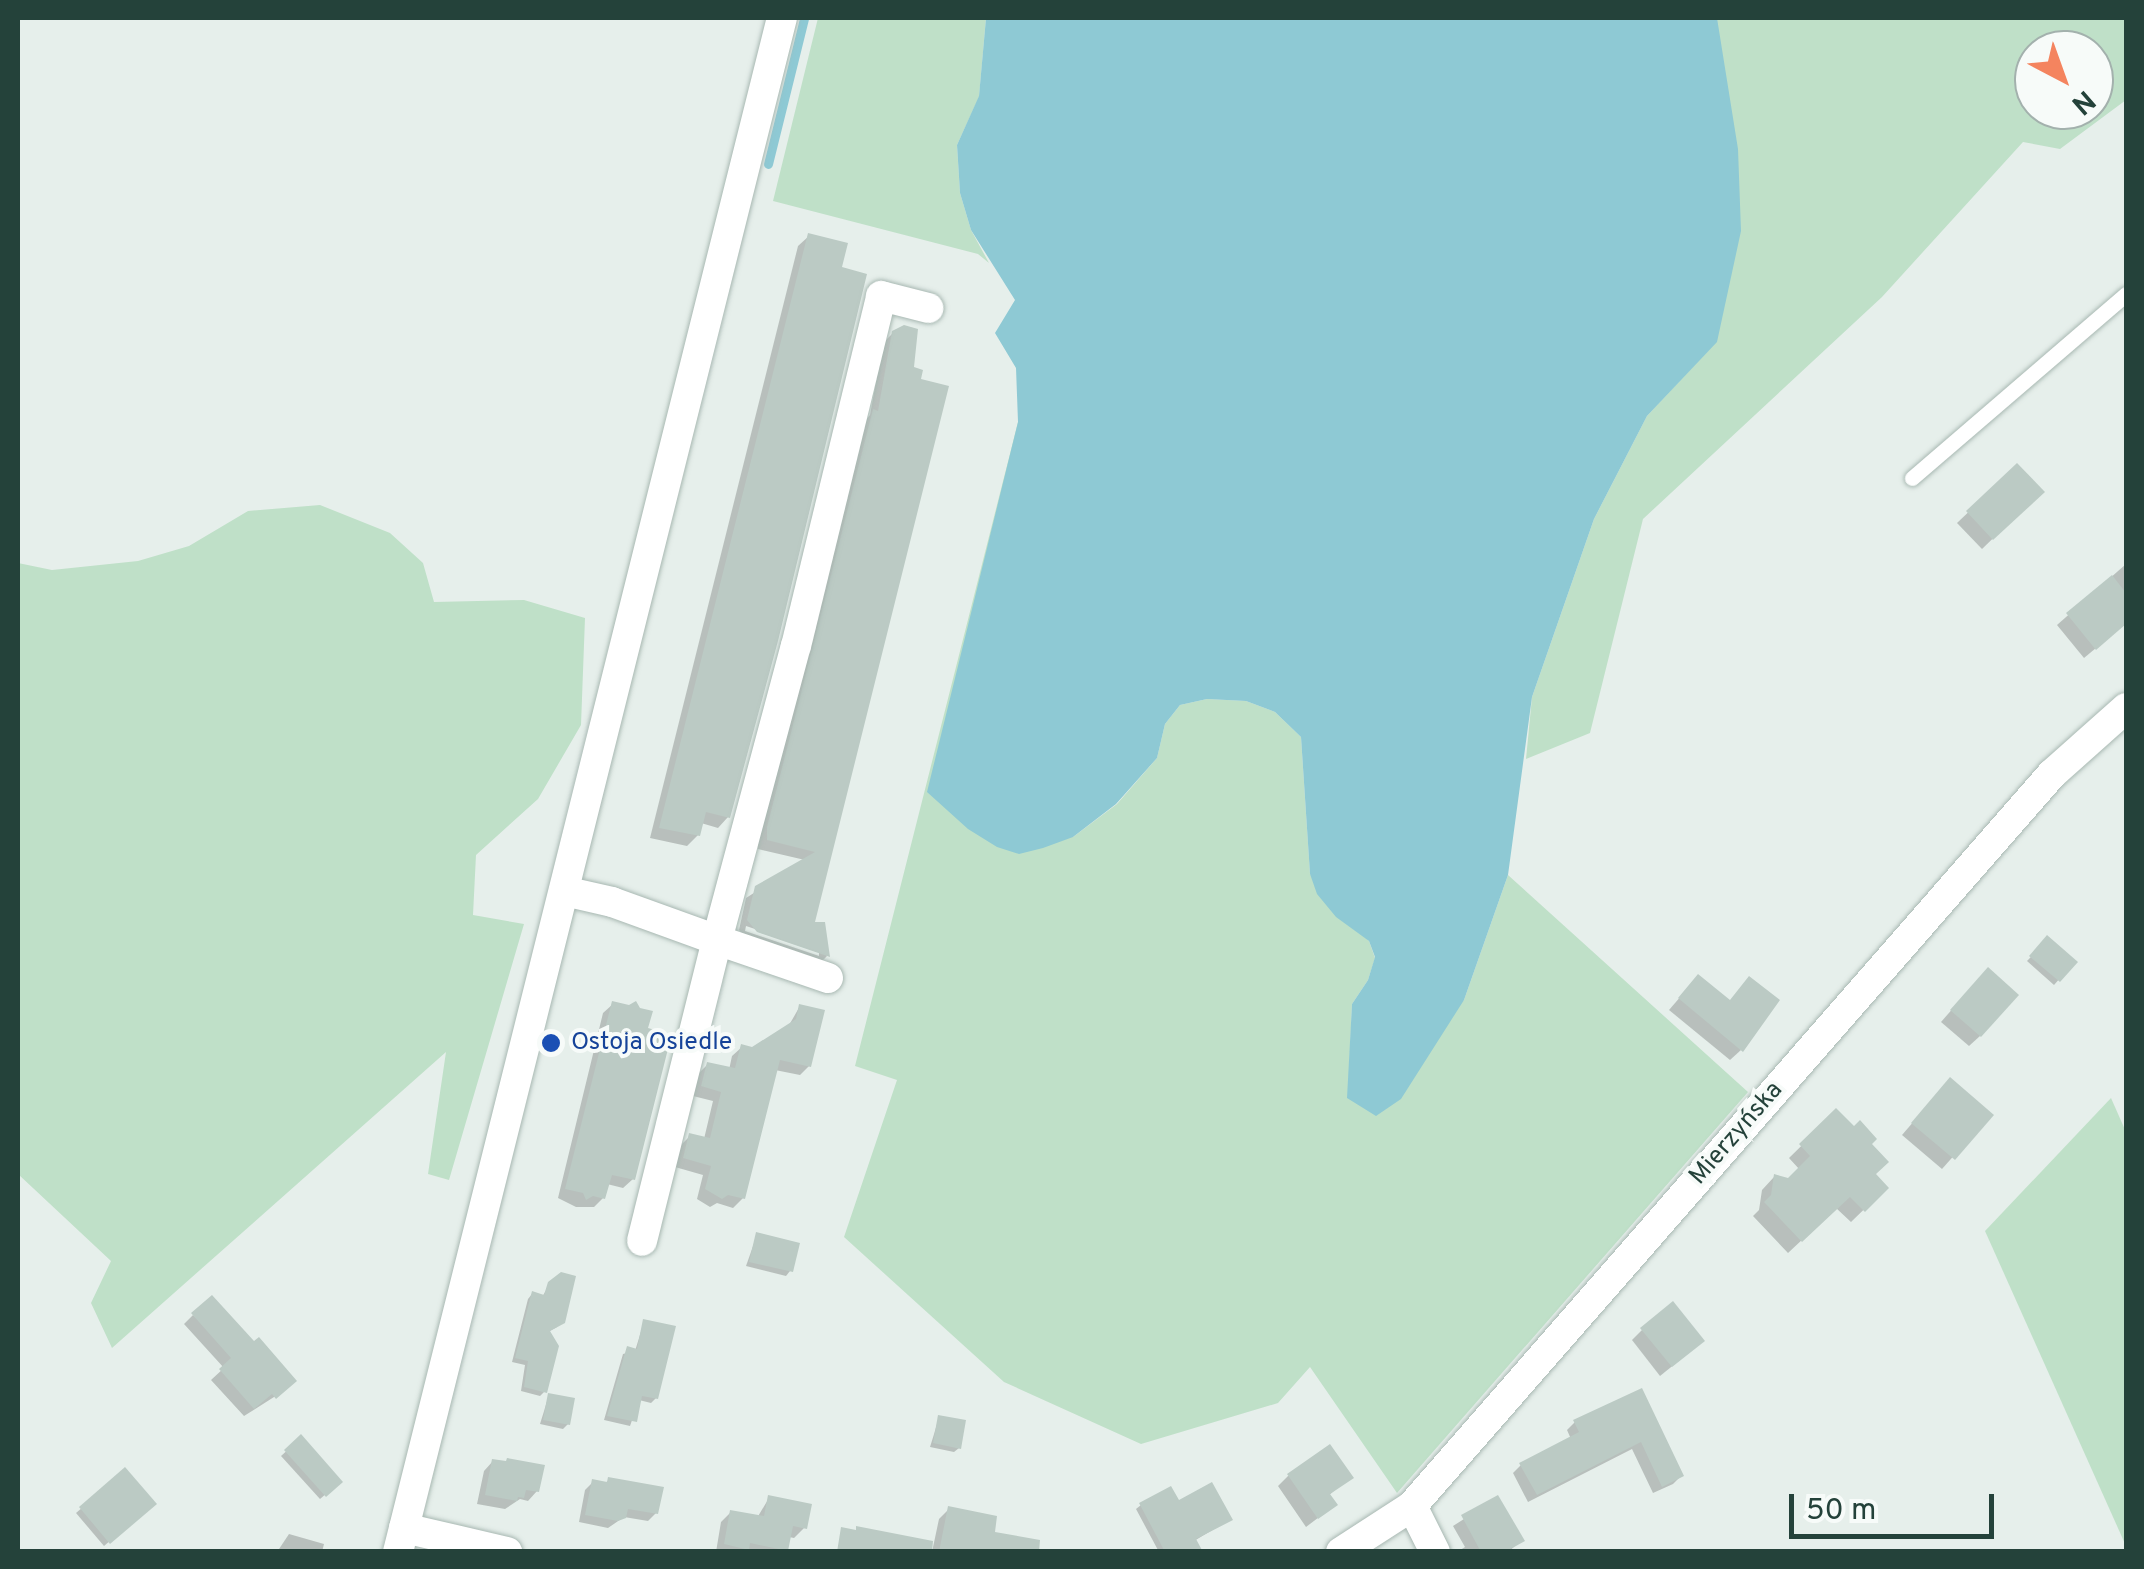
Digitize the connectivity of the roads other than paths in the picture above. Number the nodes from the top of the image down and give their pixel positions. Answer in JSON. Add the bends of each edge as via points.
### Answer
{"nodes":[{"id":1,"x":782,"y":18,"type":"edge"},
{"id":2,"x":2126,"y":294,"type":"edge"},
{"id":3,"x":928,"y":308,"type":"dead end"},
{"id":4,"x":1912,"y":478,"type":"dead end"},
{"id":5,"x":2126,"y":708,"type":"edge"},
{"id":6,"x":564,"y":891,"type":"junction"},
{"id":7,"x":718,"y":940,"type":"junction"},
{"id":8,"x":828,"y":978,"type":"dead end"},
{"id":9,"x":642,"y":1241,"type":"dead end"},
{"id":10,"x":1412,"y":1506,"type":"junction"},
{"id":11,"x":400,"y":1543,"type":"edge"},
{"id":12,"x":507,"y":1552,"type":"edge"},
{"id":13,"x":1341,"y":1552,"type":"edge"},
{"id":14,"x":1434,"y":1552,"type":"edge"}],
"edges":[{"from":1,"to":6,"type":"street"},
{"from":2,"to":4,"type":"lane"},
{"from":3,"to":7,"type":"street","via":[[881,296]]},
{"from":5,"to":10,"type":"street","name":"Mierzyńska","via":[[2052,774]]},
{"from":6,"to":7,"type":"street"},
{"from":6,"to":11,"type":"street"},
{"from":7,"to":8,"type":"street"},
{"from":7,"to":9,"type":"street"},
{"from":10,"to":13,"type":"street","name":"Mierzyńska"},
{"from":10,"to":14,"type":"street"},
{"from":11,"to":12,"type":"street"}]}
